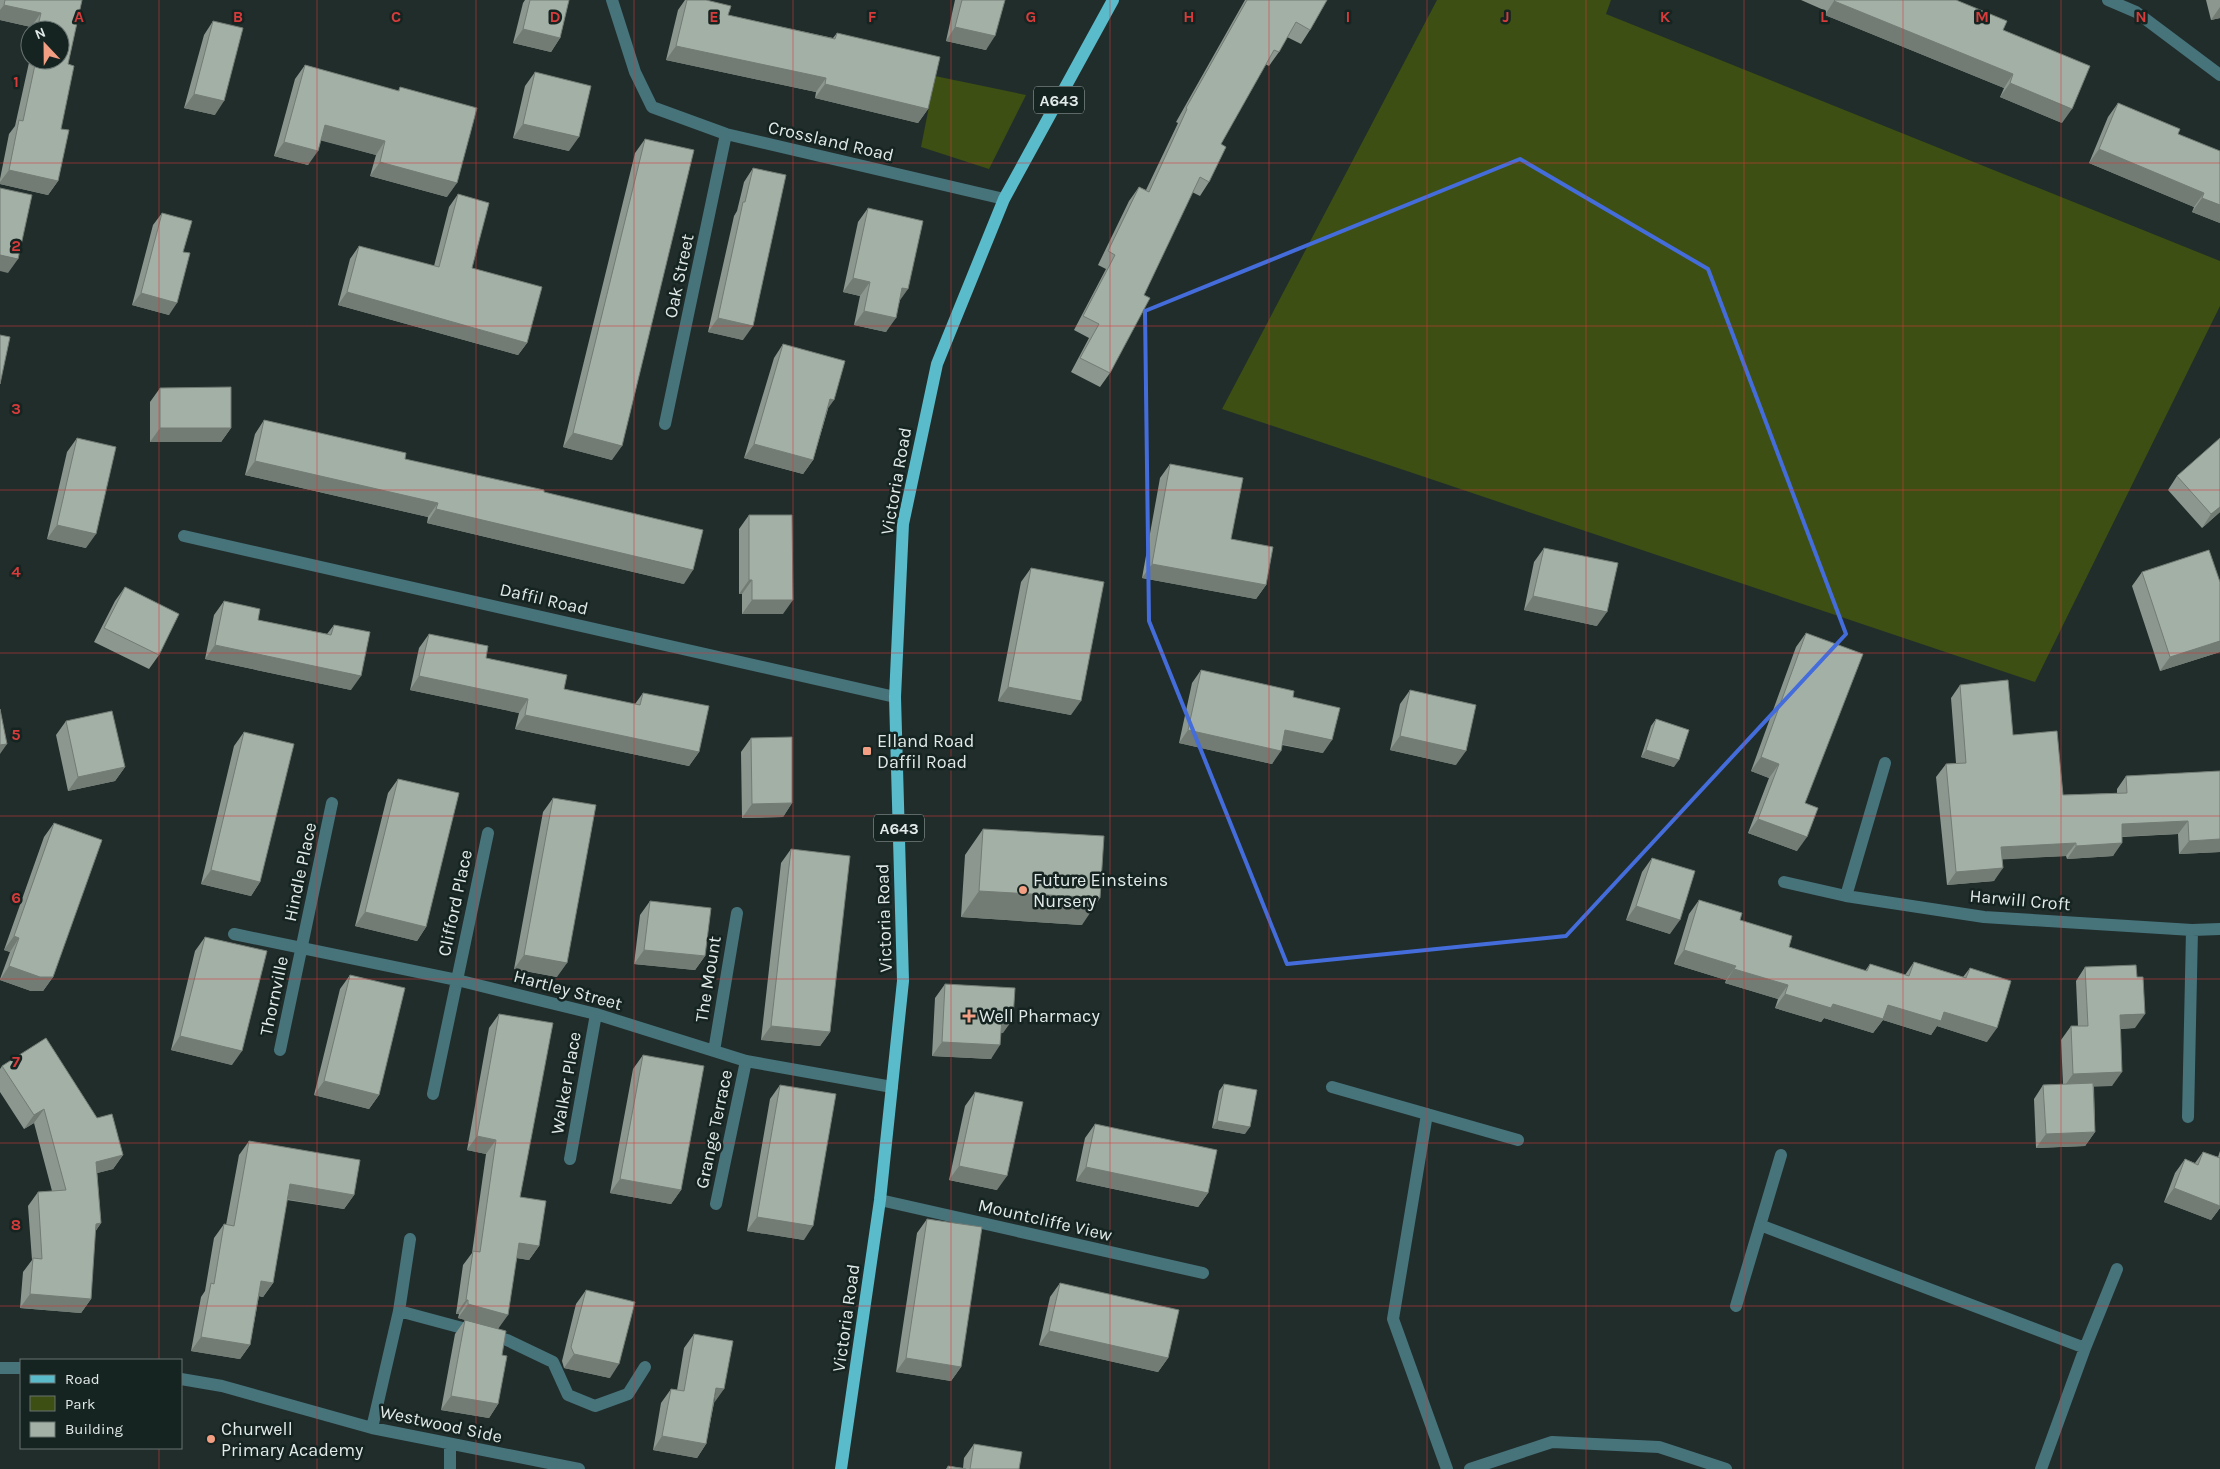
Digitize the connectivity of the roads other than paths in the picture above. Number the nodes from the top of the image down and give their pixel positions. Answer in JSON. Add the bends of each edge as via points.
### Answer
{"nodes":[{"id":1,"x":612,"y":0,"type":"edge"},
{"id":2,"x":1113,"y":0,"type":"edge"},
{"id":3,"x":2108,"y":0,"type":"edge"},
{"id":4,"x":2220,"y":75,"type":"edge"},
{"id":5,"x":726,"y":134,"type":"junction"},
{"id":6,"x":1004,"y":199,"type":"junction"},
{"id":7,"x":665,"y":424,"type":"dead end"},
{"id":8,"x":184,"y":536,"type":"dead end"},
{"id":9,"x":895,"y":697,"type":"junction"},
{"id":10,"x":1885,"y":763,"type":"dead end"},
{"id":11,"x":332,"y":803,"type":"dead end"},
{"id":12,"x":488,"y":833,"type":"dead end"},
{"id":13,"x":1784,"y":882,"type":"dead end"},
{"id":14,"x":1846,"y":896,"type":"junction"},
{"id":15,"x":737,"y":913,"type":"dead end"},
{"id":16,"x":2220,"y":929,"type":"edge"},
{"id":17,"x":2192,"y":930,"type":"junction"},
{"id":18,"x":234,"y":934,"type":"dead end"},
{"id":19,"x":302,"y":948,"type":"junction"},
{"id":20,"x":457,"y":980,"type":"junction"},
{"id":21,"x":596,"y":1014,"type":"junction"},
{"id":22,"x":280,"y":1050,"type":"dead end"},
{"id":23,"x":714,"y":1050,"type":"junction"},
{"id":24,"x":746,"y":1061,"type":"junction"},
{"id":25,"x":892,"y":1087,"type":"junction"},
{"id":26,"x":1332,"y":1087,"type":"dead end"},
{"id":27,"x":433,"y":1094,"type":"dead end"},
{"id":28,"x":1427,"y":1114,"type":"junction"},
{"id":29,"x":2188,"y":1117,"type":"dead end"},
{"id":30,"x":1518,"y":1140,"type":"dead end"},
{"id":31,"x":1781,"y":1156,"type":"dead end"},
{"id":32,"x":570,"y":1159,"type":"dead end"},
{"id":33,"x":880,"y":1200,"type":"junction"},
{"id":34,"x":716,"y":1204,"type":"dead end"},
{"id":35,"x":1760,"y":1225,"type":"junction"},
{"id":36,"x":410,"y":1239,"type":"dead end"},
{"id":37,"x":2117,"y":1269,"type":"dead end"},
{"id":38,"x":1203,"y":1273,"type":"dead end"},
{"id":39,"x":1736,"y":1306,"type":"dead end"},
{"id":40,"x":399,"y":1311,"type":"junction"},
{"id":41,"x":2085,"y":1348,"type":"junction"},
{"id":42,"x":646,"y":1367,"type":"dead end"},
{"id":43,"x":0,"y":1368,"type":"edge"},
{"id":44,"x":20,"y":1368,"type":"edge"},
{"id":45,"x":182,"y":1379,"type":"edge"},
{"id":46,"x":372,"y":1428,"type":"junction"},
{"id":47,"x":450,"y":1445,"type":"junction"},
{"id":48,"x":450,"y":1469,"type":"edge"},
{"id":49,"x":579,"y":1469,"type":"edge"},
{"id":50,"x":841,"y":1469,"type":"edge"},
{"id":51,"x":1447,"y":1469,"type":"edge"},
{"id":52,"x":1470,"y":1469,"type":"edge"},
{"id":53,"x":1726,"y":1469,"type":"edge"},
{"id":54,"x":2041,"y":1469,"type":"edge"}],
"edges":[{"from":1,"to":5,"type":"street","name":"Crossland Road","via":[[635,72],[652,107]]},
{"from":2,"to":6,"type":"main road","number":"A643"},
{"from":3,"to":4,"type":"street","via":[[2136,12]]},
{"from":5,"to":6,"type":"street","name":"Crossland Road"},
{"from":5,"to":7,"type":"street","name":"Oak Street"},
{"from":6,"to":9,"type":"main road","name":"Victoria Road","number":"A643","via":[[937,364],[903,524]]},
{"from":8,"to":9,"type":"street","name":"Daffil Road"},
{"from":9,"to":25,"type":"main road","name":"Victoria Road","number":"A643","via":[[903,981]]},
{"from":10,"to":14,"type":"street"},
{"from":11,"to":19,"type":"street","name":"Hindle Place"},
{"from":12,"to":20,"type":"street","name":"Clifford Place"},
{"from":13,"to":14,"type":"street","name":"Harwill Croft"},
{"from":14,"to":17,"type":"street","name":"Harwill Croft","via":[[1984,917]]},
{"from":15,"to":23,"type":"street","name":"The Mount"},
{"from":16,"to":17,"type":"street","name":"Harwill Croft"},
{"from":17,"to":29,"type":"street"},
{"from":18,"to":19,"type":"street","name":"Hartley Street"},
{"from":19,"to":20,"type":"street","name":"Hartley Street"},
{"from":19,"to":22,"type":"street","name":"Thornville"},
{"from":20,"to":21,"type":"street","name":"Hartley Street"},
{"from":20,"to":27,"type":"street","name":"Clifford Place"},
{"from":21,"to":23,"type":"street","name":"Hartley Street"},
{"from":21,"to":32,"type":"street","name":"Walker Place"},
{"from":23,"to":24,"type":"street","name":"Hartley Street"},
{"from":24,"to":25,"type":"street","name":"Hartley Street"},
{"from":24,"to":34,"type":"street","name":"Grange Terrace"},
{"from":25,"to":33,"type":"main road","name":"Victoria Road","number":"A643"},
{"from":26,"to":28,"type":"street"},
{"from":28,"to":30,"type":"street"},
{"from":28,"to":51,"type":"street","via":[[1392,1319]]},
{"from":31,"to":35,"type":"street"},
{"from":33,"to":38,"type":"street","name":"Mountcliffe View"},
{"from":33,"to":50,"type":"main road","name":"Victoria Road","number":"A643"},
{"from":35,"to":39,"type":"street"},
{"from":35,"to":41,"type":"street"},
{"from":36,"to":40,"type":"street"},
{"from":37,"to":41,"type":"street"},
{"from":40,"to":42,"type":"street","via":[[507,1340],[553,1362],[568,1395],[595,1406],[628,1394]]},
{"from":40,"to":46,"type":"street"},
{"from":41,"to":54,"type":"street"},
{"from":43,"to":44,"type":"street"},
{"from":45,"to":46,"type":"street","name":"Westwood Side","via":[[222,1386]]},
{"from":46,"to":47,"type":"street","name":"Westwood Side"},
{"from":47,"to":48,"type":"street"},
{"from":47,"to":49,"type":"street","name":"Westwood Side"},
{"from":52,"to":53,"type":"street","via":[[1552,1442],[1659,1446]]}]}
